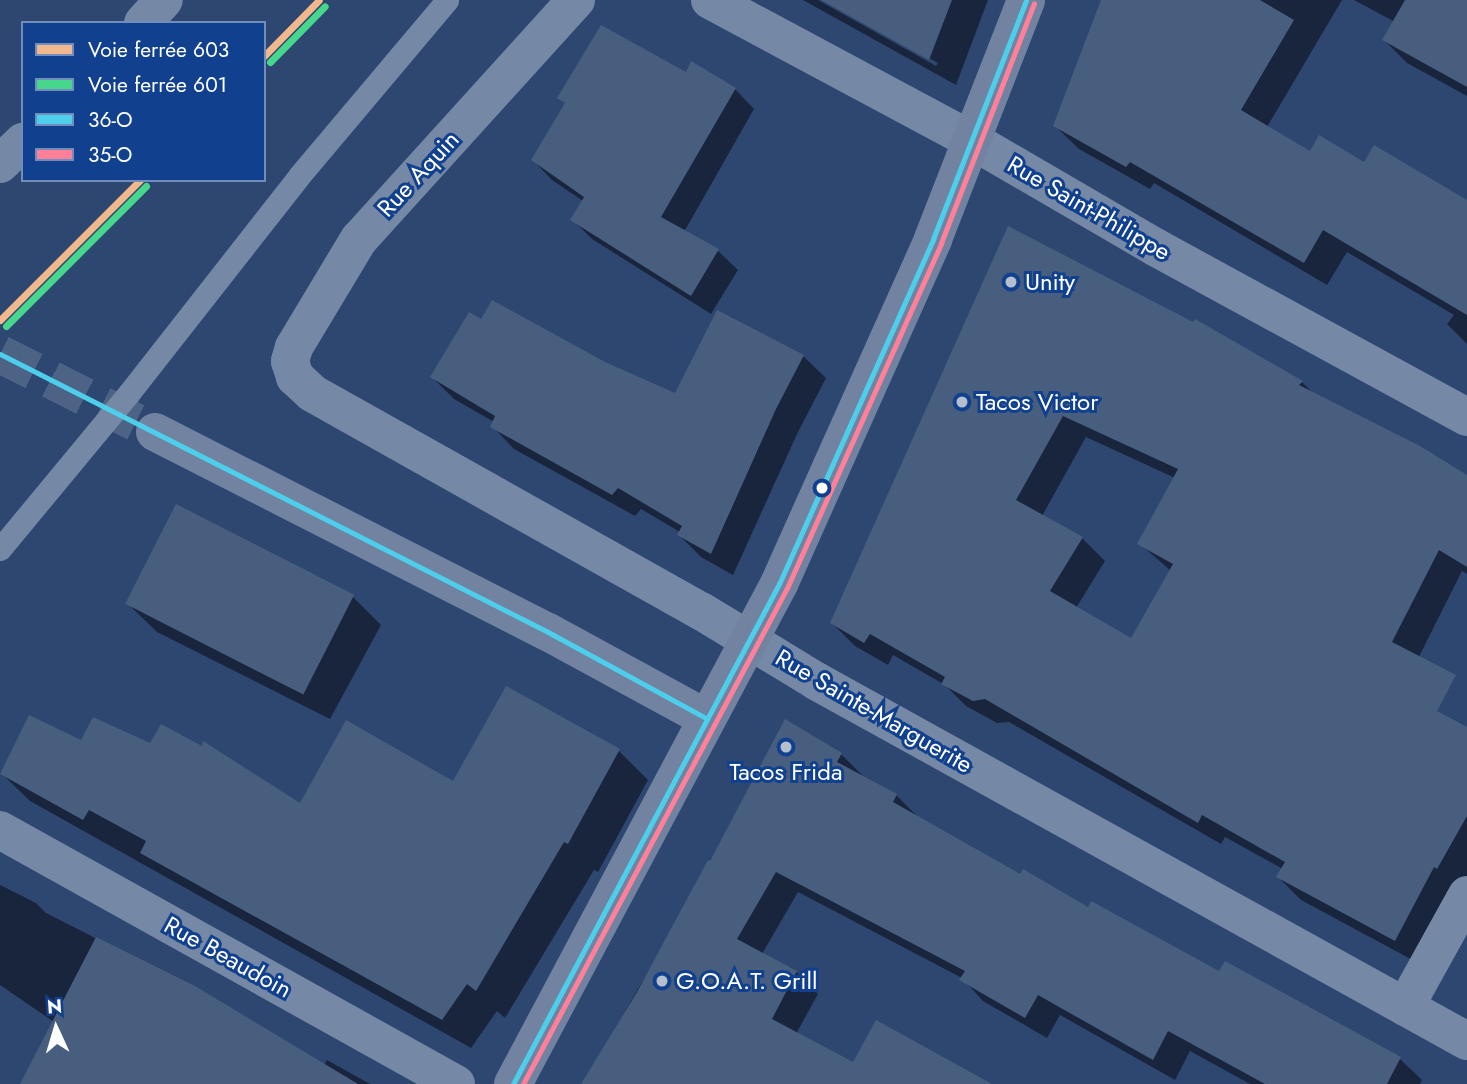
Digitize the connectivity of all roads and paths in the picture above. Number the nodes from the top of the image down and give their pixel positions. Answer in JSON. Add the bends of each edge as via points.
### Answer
{"nodes":[{"id":1,"x":164,"y":0,"type":"edge"},
{"id":2,"x":447,"y":0,"type":"edge"},
{"id":3,"x":576,"y":0,"type":"edge"},
{"id":4,"x":710,"y":0,"type":"edge"},
{"id":5,"x":1026,"y":0,"type":"edge"},
{"id":6,"x":145,"y":21,"type":"edge"},
{"id":7,"x":973,"y":141,"type":"junction"},
{"id":8,"x":21,"y":144,"type":"edge"},
{"id":9,"x":0,"y":164,"type":"edge"},
{"id":10,"x":291,"y":368,"type":"joint"},
{"id":11,"x":1467,"y":417,"type":"edge"},
{"id":12,"x":155,"y":432,"type":"tunnel mouth"},
{"id":13,"x":0,"y":549,"type":"edge"},
{"id":14,"x":749,"y":640,"type":"junction"},
{"id":15,"x":706,"y":718,"type":"junction"},
{"id":16,"x":0,"y":830,"type":"edge"},
{"id":17,"x":1467,"y":895,"type":"edge"},
{"id":18,"x":1405,"y":1007,"type":"junction"},
{"id":19,"x":1467,"y":1041,"type":"edge"},
{"id":20,"x":456,"y":1084,"type":"edge"},
{"id":21,"x":513,"y":1084,"type":"edge"}],
"edges":[{"from":1,"to":6,"type":"street"},
{"from":2,"to":13,"type":"lane","via":[[323,146]]},
{"from":3,"to":10,"type":"street","name":"Rue Aquin","via":[[359,239],[294,347]]},
{"from":4,"to":7,"type":"street","name":"Rue Saint-Philippe"},
{"from":5,"to":7,"type":"main road"},
{"from":7,"to":11,"type":"street","name":"Rue Saint-Philippe","via":[[1155,247]]},
{"from":7,"to":14,"type":"main road","via":[[890,337],[779,584]]},
{"from":8,"to":9,"type":"street"},
{"from":10,"to":14,"type":"street","name":"Rue Sainte-Marguerite","via":[[312,393]]},
{"from":12,"to":15,"type":"main road","via":[[548,632]]},
{"from":14,"to":15,"type":"main road"},
{"from":14,"to":18,"type":"street","name":"Rue Sainte-Marguerite"},
{"from":15,"to":21,"type":"main road"},
{"from":16,"to":20,"type":"street","name":"Rue Beaudoin"},
{"from":17,"to":18,"type":"street"},
{"from":18,"to":19,"type":"street","name":"Rue Sainte-Marguerite"}]}
